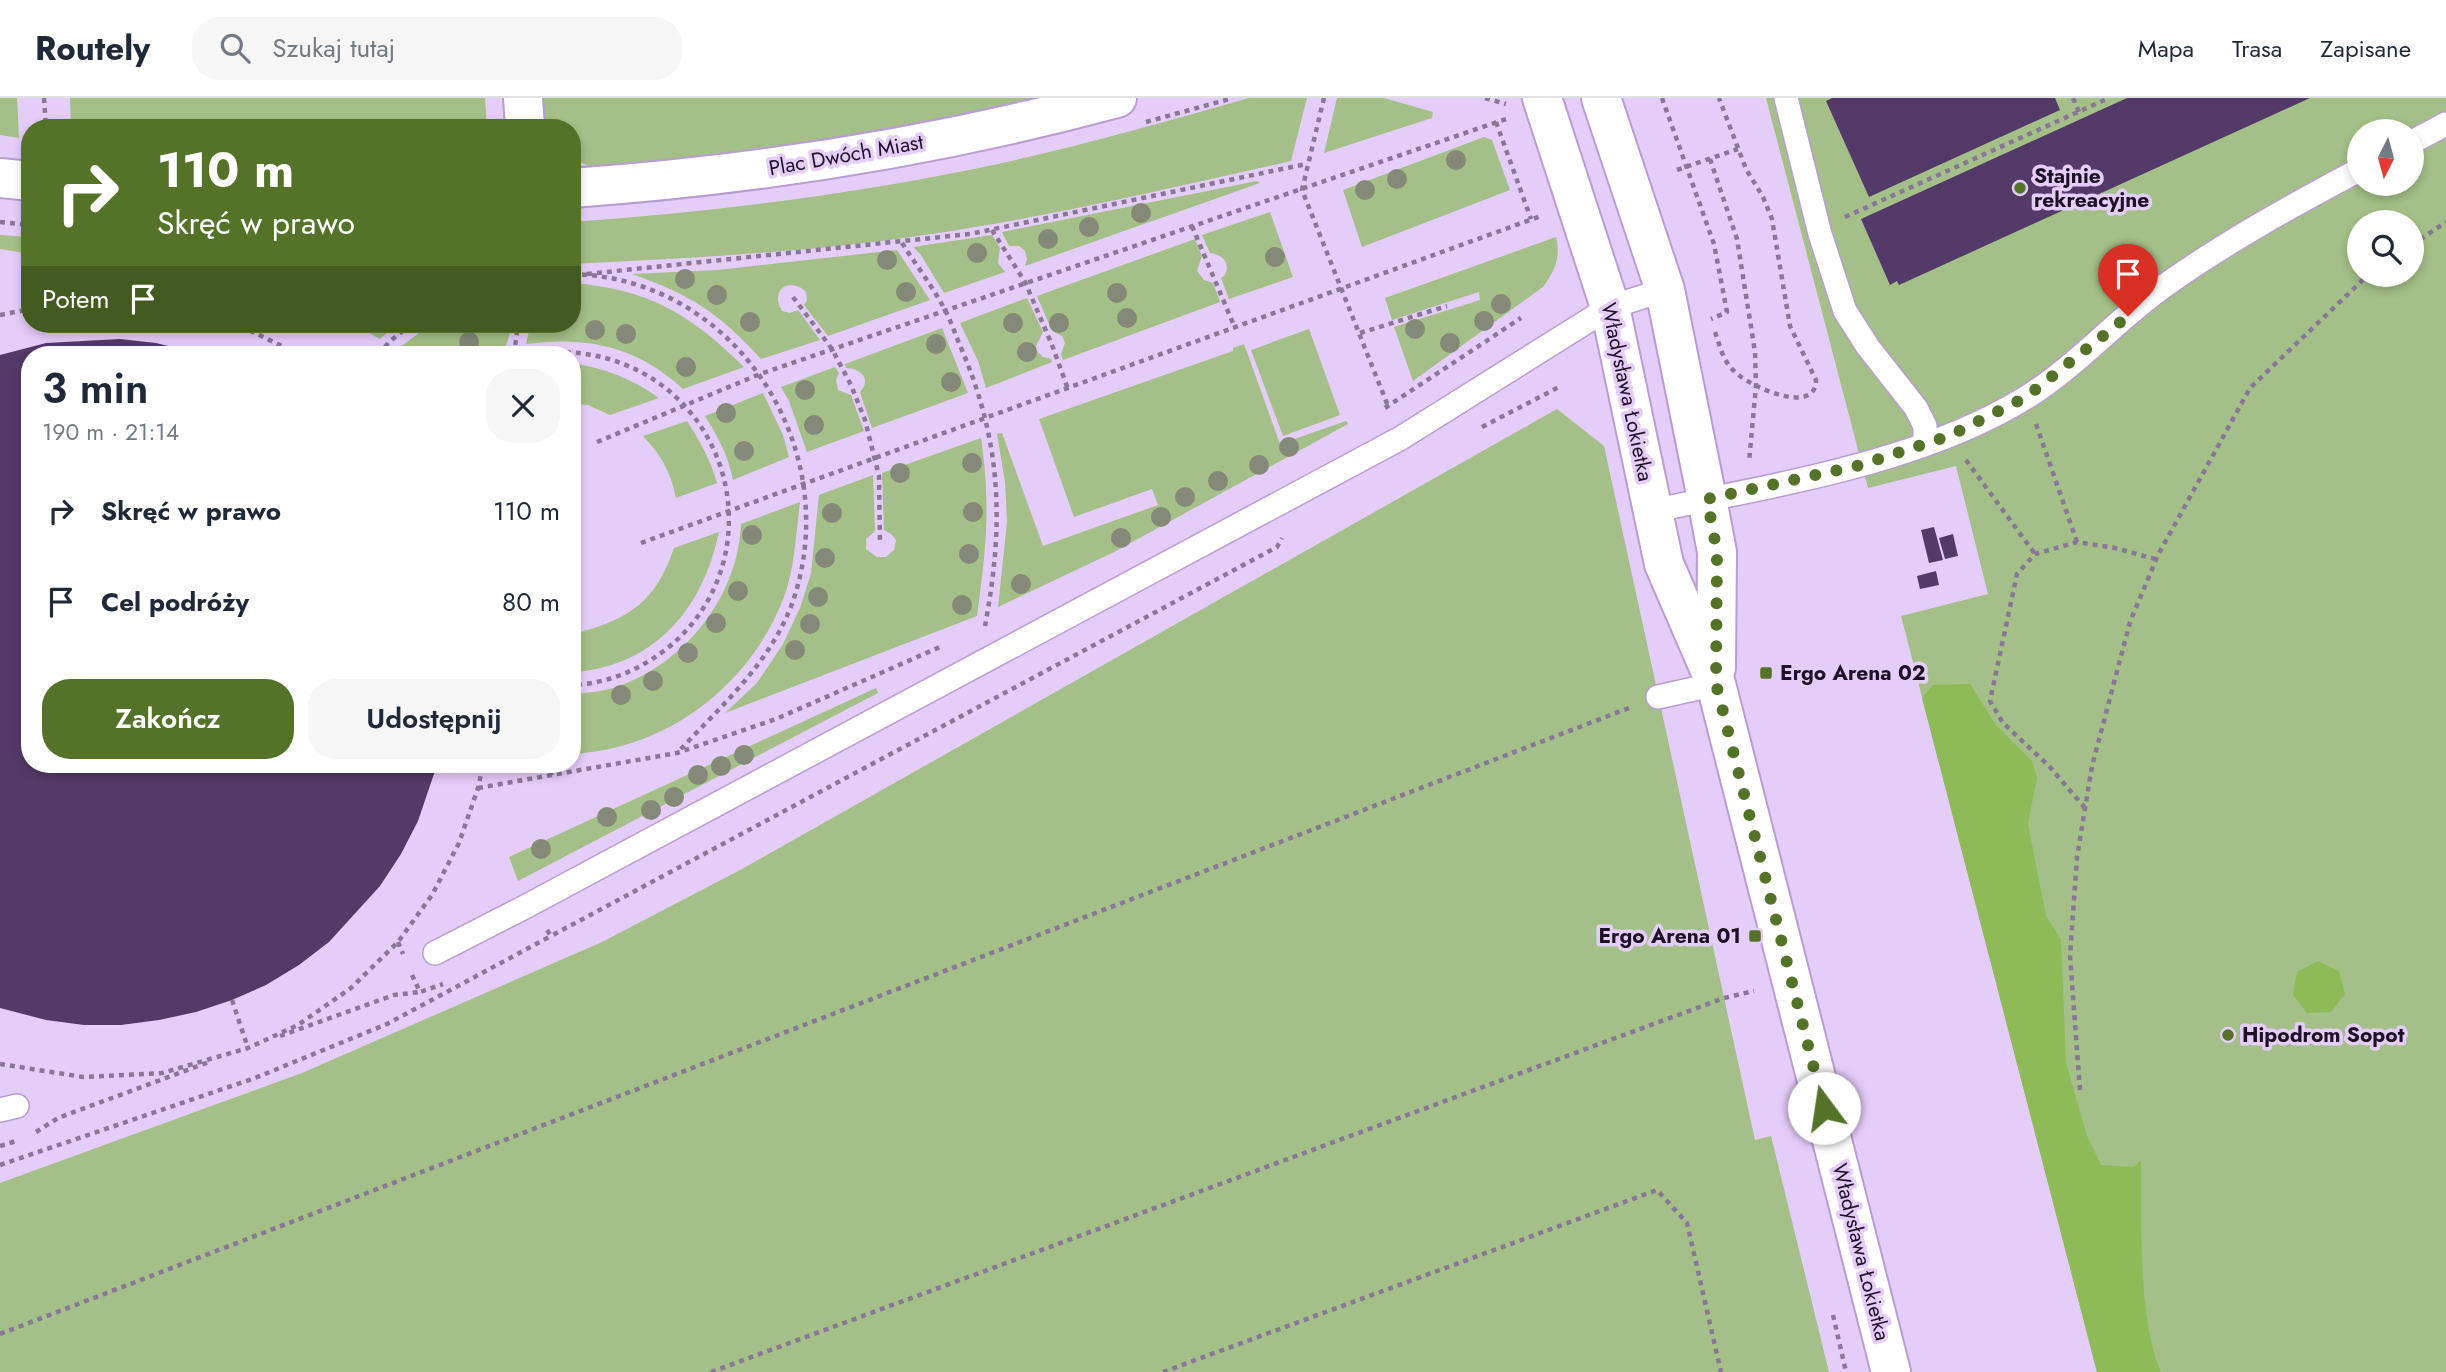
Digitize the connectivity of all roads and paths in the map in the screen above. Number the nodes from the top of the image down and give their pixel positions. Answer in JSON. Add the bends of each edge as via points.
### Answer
{"nodes":[{"id":1,"x":44,"y":98,"type":"edge"},
{"id":2,"x":523,"y":98,"type":"edge"},
{"id":3,"x":1117,"y":98,"type":"edge"},
{"id":4,"x":1324,"y":98,"type":"edge"},
{"id":5,"x":1601,"y":98,"type":"edge"},
{"id":6,"x":1662,"y":98,"type":"edge"},
{"id":7,"x":1719,"y":98,"type":"edge"},
{"id":8,"x":1786,"y":98,"type":"edge"},
{"id":9,"x":2073,"y":98,"type":"edge"},
{"id":10,"x":2109,"y":98,"type":"edge"},
{"id":11,"x":1530,"y":106,"type":"edge"},
{"id":12,"x":2079,"y":112,"type":"junction"},
{"id":13,"x":46,"y":119,"type":"edge"},
{"id":14,"x":524,"y":119,"type":"edge"},
{"id":15,"x":1496,"y":122,"type":"junction"},
{"id":16,"x":2446,"y":124,"type":"edge"},
{"id":17,"x":2424,"y":136,"type":"edge"},
{"id":18,"x":1738,"y":149,"type":"junction"},
{"id":19,"x":1710,"y":159,"type":"junction"},
{"id":20,"x":1306,"y":164,"type":"junction"},
{"id":21,"x":1688,"y":166,"type":"junction"},
{"id":22,"x":1677,"y":170,"type":"dead end"},
{"id":23,"x":2347,"y":176,"type":"edge"},
{"id":24,"x":0,"y":178,"type":"edge"},
{"id":25,"x":21,"y":180,"type":"edge"},
{"id":26,"x":581,"y":187,"type":"edge"},
{"id":27,"x":1301,"y":190,"type":"junction"},
{"id":28,"x":0,"y":222,"type":"edge"},
{"id":29,"x":2446,"y":222,"type":"edge"},
{"id":30,"x":21,"y":224,"type":"edge"},
{"id":31,"x":1192,"y":226,"type":"junction"},
{"id":32,"x":1819,"y":229,"type":"junction"},
{"id":33,"x":992,"y":230,"type":"junction"},
{"id":34,"x":2424,"y":237,"type":"edge"},
{"id":35,"x":902,"y":243,"type":"junction"},
{"id":36,"x":581,"y":274,"type":"edge"},
{"id":37,"x":587,"y":274,"type":"junction"},
{"id":38,"x":1025,"y":282,"type":"junction"},
{"id":39,"x":2355,"y":287,"type":"edge"},
{"id":40,"x":1342,"y":289,"type":"junction"},
{"id":41,"x":1665,"y":290,"type":"junction"},
{"id":42,"x":793,"y":297,"type":"dead end"},
{"id":43,"x":1447,"y":306,"type":"dead end"},
{"id":44,"x":1610,"y":307,"type":"junction"},
{"id":45,"x":945,"y":310,"type":"junction"},
{"id":46,"x":21,"y":311,"type":"edge"},
{"id":47,"x":0,"y":315,"type":"edge"},
{"id":48,"x":1711,"y":319,"type":"dead end"},
{"id":49,"x":1235,"y":328,"type":"junction"},
{"id":50,"x":255,"y":333,"type":"edge"},
{"id":51,"x":401,"y":333,"type":"edge"},
{"id":52,"x":1360,"y":333,"type":"junction"},
{"id":53,"x":282,"y":346,"type":"edge"},
{"id":54,"x":386,"y":346,"type":"edge"},
{"id":55,"x":832,"y":349,"type":"junction"},
{"id":56,"x":581,"y":354,"type":"edge"},
{"id":57,"x":760,"y":374,"type":"junction"},
{"id":58,"x":1559,"y":387,"type":"dead end"},
{"id":59,"x":1068,"y":389,"type":"junction"},
{"id":60,"x":2026,"y":397,"type":"junction"},
{"id":61,"x":686,"y":405,"type":"junction"},
{"id":62,"x":1388,"y":406,"type":"dead end"},
{"id":63,"x":987,"y":419,"type":"junction"},
{"id":64,"x":1474,"y":431,"type":"dead end"},
{"id":65,"x":1949,"y":436,"type":"junction"},
{"id":66,"x":597,"y":442,"type":"dead end"},
{"id":67,"x":1925,"y":443,"type":"junction"},
{"id":68,"x":876,"y":458,"type":"junction"},
{"id":69,"x":804,"y":483,"type":"junction"},
{"id":70,"x":1707,"y":499,"type":"junction"},
{"id":71,"x":730,"y":510,"type":"junction"},
{"id":72,"x":1652,"y":511,"type":"junction"},
{"id":73,"x":1286,"y":532,"type":"dead end"},
{"id":74,"x":880,"y":542,"type":"dead end"},
{"id":75,"x":2077,"y":542,"type":"junction"},
{"id":76,"x":641,"y":543,"type":"dead end"},
{"id":77,"x":2035,"y":554,"type":"junction"},
{"id":78,"x":2155,"y":559,"type":"junction"},
{"id":79,"x":985,"y":627,"type":"dead end"},
{"id":80,"x":949,"y":643,"type":"dead end"},
{"id":81,"x":581,"y":684,"type":"edge"},
{"id":82,"x":1716,"y":684,"type":"junction"},
{"id":83,"x":1658,"y":697,"type":"joint"},
{"id":84,"x":677,"y":753,"type":"junction"},
{"id":85,"x":581,"y":770,"type":"edge"},
{"id":86,"x":481,"y":773,"type":"edge"},
{"id":87,"x":562,"y":773,"type":"edge"},
{"id":88,"x":551,"y":775,"type":"joint"},
{"id":89,"x":478,"y":788,"type":"junction"},
{"id":90,"x":2085,"y":808,"type":"junction"},
{"id":91,"x":540,"y":933,"type":"dead end"},
{"id":92,"x":551,"y":936,"type":"junction"},
{"id":93,"x":435,"y":953,"type":"dead end"},
{"id":94,"x":420,"y":992,"type":"dead end"},
{"id":95,"x":1724,"y":999,"type":"dead end"},
{"id":96,"x":232,"y":1000,"type":"dead end"},
{"id":97,"x":248,"y":1048,"type":"junction"},
{"id":98,"x":0,"y":1064,"type":"edge"},
{"id":99,"x":2080,"y":1090,"type":"dead end"},
{"id":100,"x":0,"y":1146,"type":"edge"},
{"id":101,"x":0,"y":1164,"type":"edge"},
{"id":102,"x":0,"y":1334,"type":"edge"},
{"id":103,"x":710,"y":1372,"type":"edge"},
{"id":104,"x":1163,"y":1372,"type":"edge"},
{"id":105,"x":1721,"y":1372,"type":"edge"},
{"id":106,"x":1891,"y":1372,"type":"edge"}],
"edges":[{"from":1,"to":13,"type":"path"},
{"from":2,"to":14,"type":"street"},
{"from":3,"to":26,"type":"street","name":"Plac Dwóch Miast","via":[[929,141],[790,165]]},
{"from":4,"to":20,"type":"path"},
{"from":5,"to":41,"type":"street","name":"Władysława Łokietka"},
{"from":6,"to":21,"type":"path"},
{"from":7,"to":18,"type":"path"},
{"from":8,"to":32,"type":"lane"},
{"from":9,"to":12,"type":"path"},
{"from":10,"to":12,"type":"path"},
{"from":11,"to":15,"type":"path"},
{"from":11,"to":44,"type":"street","name":"Władysława Łokietka"},
{"from":12,"to":32,"type":"path"},
{"from":15,"to":27,"type":"path"},
{"from":15,"to":40,"type":"path","via":[[1531,219]]},
{"from":16,"to":17,"type":"lane"},
{"from":18,"to":19,"type":"path"},
{"from":18,"to":19,"type":"path","via":[[1772,219],[1790,326],[1816,380],[1813,393],[1782,396],[1756,386],[1737,239]]},
{"from":19,"to":21,"type":"path"},
{"from":20,"to":27,"type":"path"},
{"from":20,"to":33,"type":"path"},
{"from":21,"to":22,"type":"path"},
{"from":21,"to":48,"type":"path","via":[[1714,244],[1727,312]]},
{"from":23,"to":60,"type":"lane","via":[[2290,206],[2165,285]]},
{"from":24,"to":25,"type":"street"},
{"from":27,"to":31,"type":"path"},
{"from":27,"to":40,"type":"path"},
{"from":28,"to":30,"type":"path"},
{"from":29,"to":34,"type":"path"},
{"from":31,"to":38,"type":"path"},
{"from":31,"to":49,"type":"path"},
{"from":32,"to":67,"type":"lane","via":[[1845,311],[1916,408],[1925,426]]},
{"from":33,"to":35,"type":"path"},
{"from":33,"to":38,"type":"path"},
{"from":35,"to":37,"type":"path"},
{"from":35,"to":45,"type":"path"},
{"from":36,"to":37,"type":"path"},
{"from":37,"to":57,"type":"path","via":[[666,296],[733,343]]},
{"from":38,"to":45,"type":"path"},
{"from":38,"to":59,"type":"path"},
{"from":39,"to":78,"type":"path","via":[[2250,388]]},
{"from":40,"to":49,"type":"path"},
{"from":40,"to":52,"type":"path"},
{"from":41,"to":44,"type":"lane"},
{"from":41,"to":70,"type":"street","name":"Władysława Łokietka"},
{"from":42,"to":55,"type":"path"},
{"from":43,"to":52,"type":"path"},
{"from":44,"to":72,"type":"street","name":"Władysława Łokietka"},
{"from":44,"to":93,"type":"lane","via":[[1401,439]]},
{"from":45,"to":55,"type":"path"},
{"from":45,"to":63,"type":"path"},
{"from":46,"to":47,"type":"path"},
{"from":49,"to":59,"type":"path"},
{"from":50,"to":53,"type":"path"},
{"from":51,"to":54,"type":"path"},
{"from":52,"to":62,"type":"path"},
{"from":55,"to":57,"type":"path"},
{"from":55,"to":68,"type":"path","via":[[851,384]]},
{"from":56,"to":61,"type":"path","via":[[624,363],[657,381]]},
{"from":57,"to":61,"type":"path"},
{"from":57,"to":69,"type":"path","via":[[796,444]]},
{"from":58,"to":64,"type":"path"},
{"from":59,"to":63,"type":"path"},
{"from":60,"to":65,"type":"lane"},
{"from":60,"to":75,"type":"path"},
{"from":61,"to":66,"type":"path"},
{"from":61,"to":71,"type":"path","via":[[709,436],[723,472]]},
{"from":63,"to":68,"type":"path"},
{"from":63,"to":79,"type":"path","via":[[998,503]]},
{"from":65,"to":67,"type":"lane"},
{"from":65,"to":77,"type":"path"},
{"from":67,"to":70,"type":"lane","via":[[1861,465]]},
{"from":68,"to":69,"type":"path"},
{"from":68,"to":74,"type":"path"},
{"from":69,"to":71,"type":"path"},
{"from":69,"to":84,"type":"path","via":[[807,523],[801,573],[780,631],[746,681]]},
{"from":70,"to":72,"type":"lane"},
{"from":70,"to":82,"type":"street","name":"Władysława Łokietka","via":[[1717,552]]},
{"from":71,"to":76,"type":"path"},
{"from":71,"to":81,"type":"path","via":[[720,573],[694,622],[649,662],[621,675]]},
{"from":72,"to":82,"type":"street","name":"Władysława Łokietka","via":[[1664,564]]},
{"from":73,"to":92,"type":"path","via":[[1276,547]]},
{"from":75,"to":77,"type":"path"},
{"from":75,"to":78,"type":"path"},
{"from":77,"to":90,"type":"path","via":[[2017,575],[1990,701],[2003,723]]},
{"from":78,"to":90,"type":"path","via":[[2110,691]]},
{"from":80,"to":84,"type":"path","via":[[776,719]]},
{"from":82,"to":83,"type":"lane"},
{"from":82,"to":106,"type":"street","name":"Władysława Łokietka"},
{"from":83,"to":102,"type":"path"},
{"from":84,"to":85,"type":"path"},
{"from":86,"to":89,"type":"path"},
{"from":87,"to":88,"type":"path"},
{"from":88,"to":89,"type":"path"},
{"from":89,"to":97,"type":"path","via":[[443,874],[398,942],[351,988],[298,1025]]},
{"from":90,"to":99,"type":"path","via":[[2070,956]]},
{"from":91,"to":92,"type":"path","via":[[547,930]]},
{"from":92,"to":101,"type":"path","via":[[387,1024],[255,1078]]},
{"from":94,"to":97,"type":"path","via":[[394,995]]},
{"from":95,"to":103,"type":"path"},
{"from":96,"to":97,"type":"path"},
{"from":97,"to":98,"type":"path","via":[[162,1073],[83,1077]]},
{"from":97,"to":100,"type":"path","via":[[58,1118],[30,1136]]},
{"from":104,"to":105,"type":"path","via":[[1657,1190],[1687,1223]]}]}
